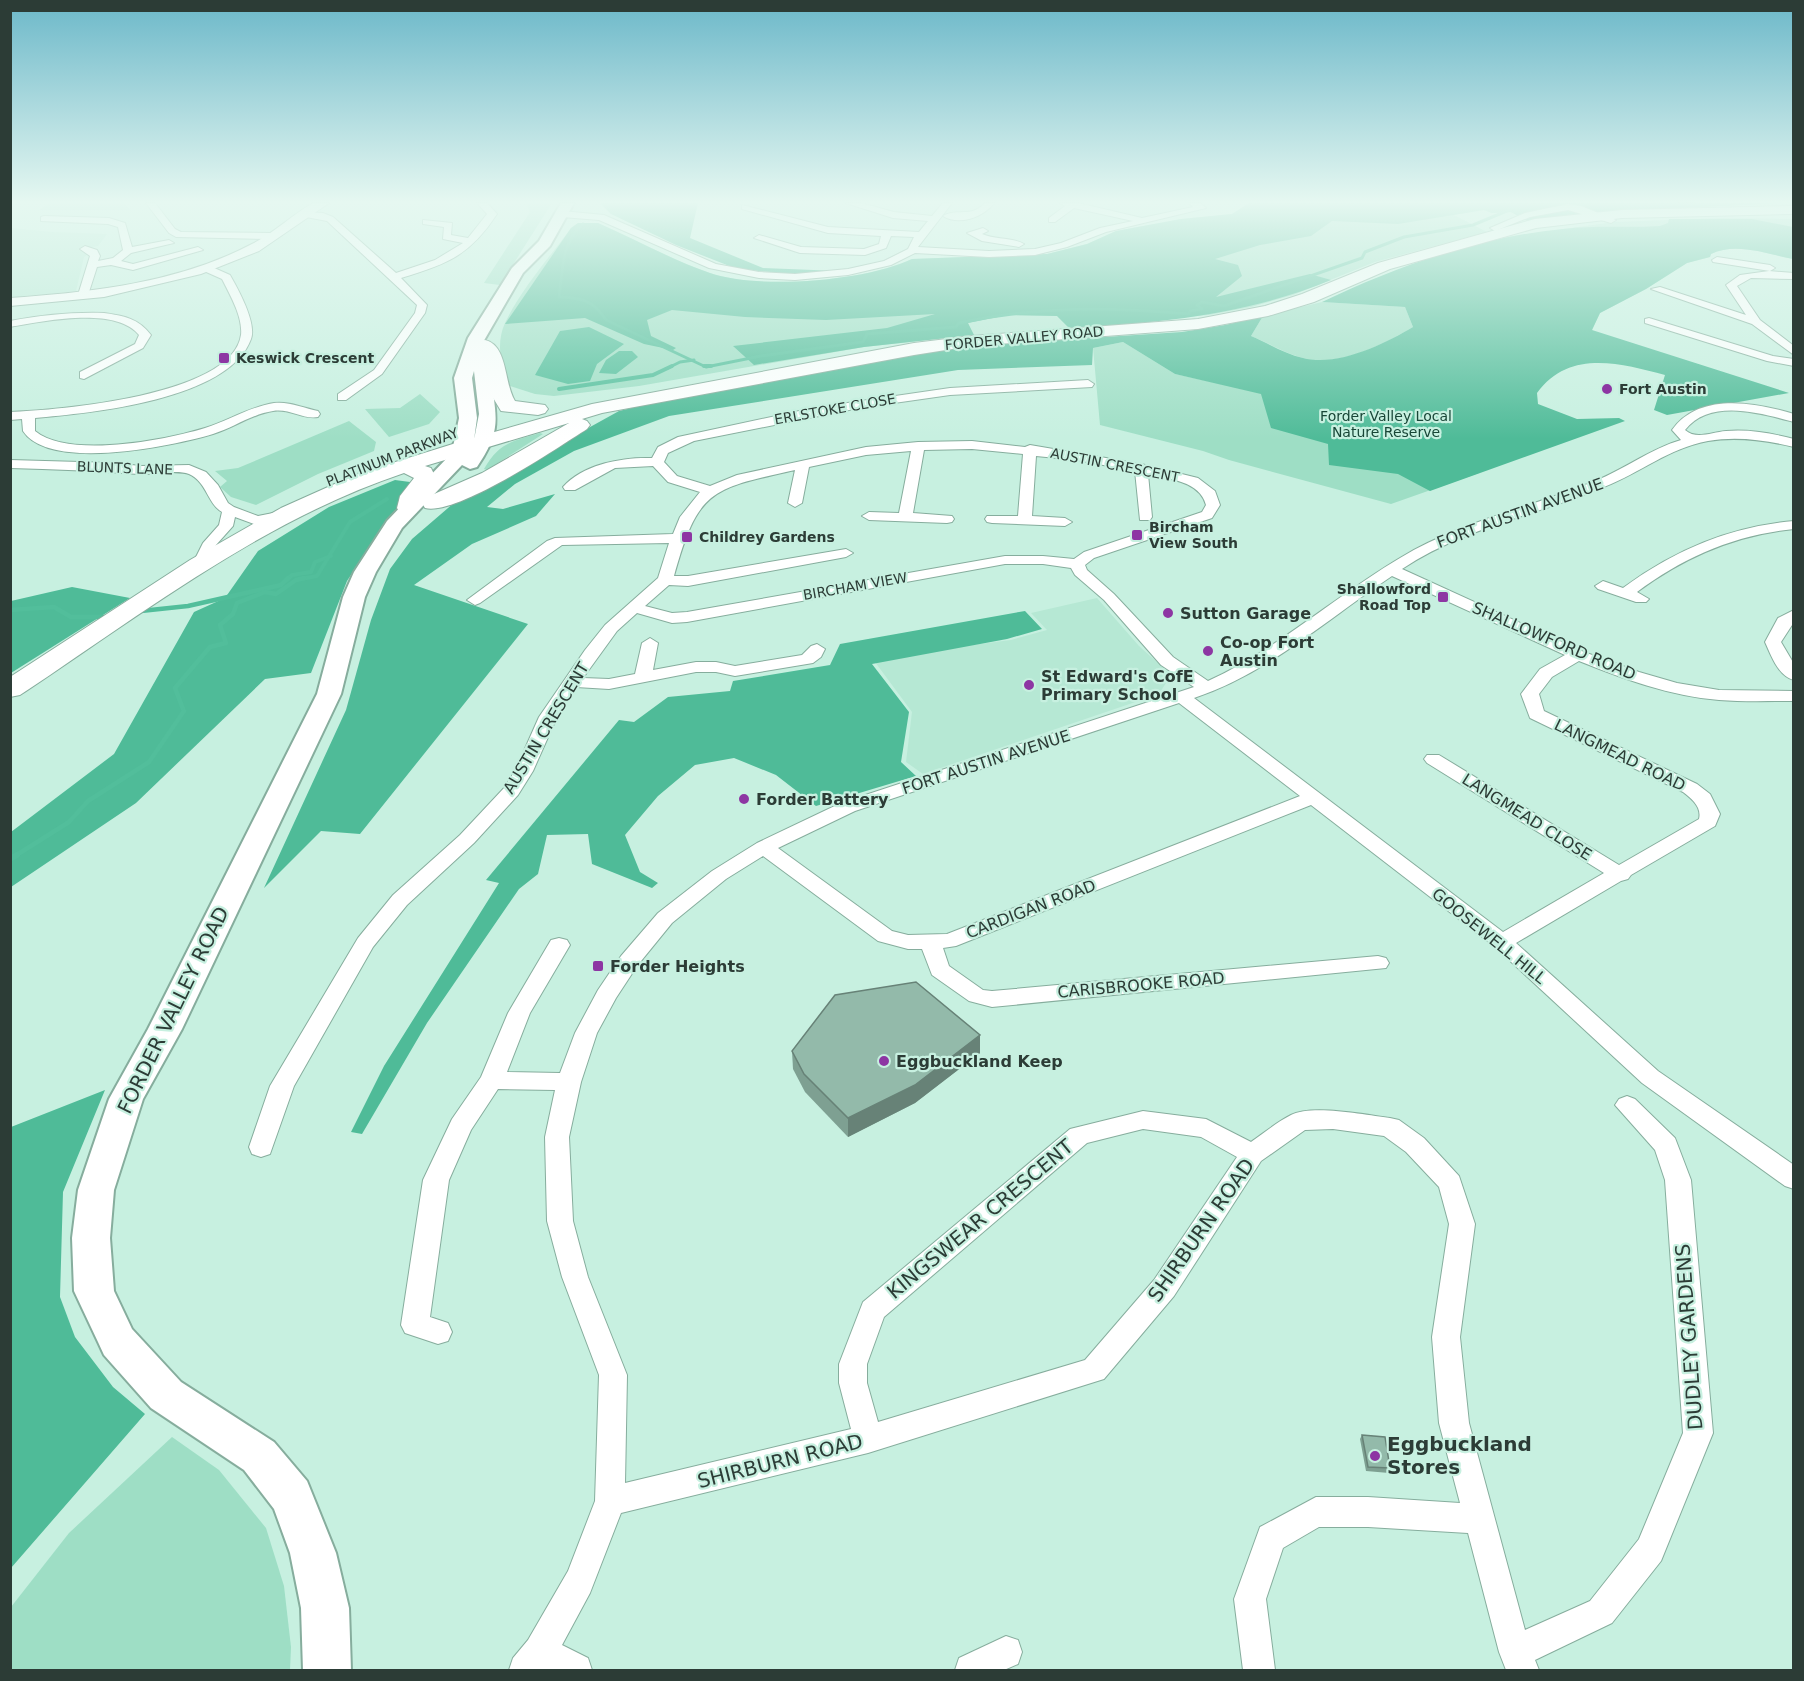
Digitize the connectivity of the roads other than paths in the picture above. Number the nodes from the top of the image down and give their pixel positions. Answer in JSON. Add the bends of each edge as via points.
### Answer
{"nodes":[{"id":1,"x":87,"y":281,"type":"edge"},
{"id":2,"x":157,"y":281,"type":"edge"},
{"id":3,"x":228,"y":281,"type":"edge"},
{"id":4,"x":400,"y":281,"type":"edge"},
{"id":5,"x":511,"y":281,"type":"edge"},
{"id":6,"x":522,"y":281,"type":"edge"},
{"id":7,"x":1347,"y":281,"type":"edge"},
{"id":8,"x":1734,"y":281,"type":"edge"},
{"id":9,"x":1656,"y":289,"type":"dead end"},
{"id":10,"x":83,"y":295,"type":"junction"},
{"id":11,"x":10,"y":302,"type":"edge"},
{"id":12,"x":1753,"y":318,"type":"junction"},
{"id":13,"x":1649,"y":321,"type":"dead end"},
{"id":14,"x":10,"y":324,"type":"edge"},
{"id":15,"x":485,"y":345,"type":"junction"},
{"id":16,"x":1794,"y":352,"type":"edge"},
{"id":17,"x":885,"y":354,"type":"junction"},
{"id":18,"x":1794,"y":363,"type":"edge"},
{"id":19,"x":84,"y":375,"type":"dead end"},
{"id":20,"x":1088,"y":384,"type":"dead end"},
{"id":21,"x":342,"y":397,"type":"dead end"},
{"id":22,"x":605,"y":407,"type":"junction"},
{"id":23,"x":538,"y":409,"type":"junction"},
{"id":24,"x":314,"y":414,"type":"dead end"},
{"id":25,"x":10,"y":416,"type":"edge"},
{"id":26,"x":29,"y":416,"type":"junction"},
{"id":27,"x":1794,"y":418,"type":"edge"},
{"id":28,"x":1692,"y":440,"type":"junction"},
{"id":29,"x":1794,"y":443,"type":"edge"},
{"id":30,"x":473,"y":445,"type":"junction"},
{"id":31,"x":918,"y":446,"type":"junction"},
{"id":32,"x":1030,"y":449,"type":"junction"},
{"id":33,"x":428,"y":458,"type":"joint"},
{"id":34,"x":657,"y":462,"type":"junction"},
{"id":35,"x":10,"y":464,"type":"edge"},
{"id":36,"x":803,"y":465,"type":"junction"},
{"id":37,"x":405,"y":466,"type":"junction"},
{"id":38,"x":1141,"y":468,"type":"junction"},
{"id":39,"x":570,"y":488,"type":"dead end"},
{"id":40,"x":711,"y":490,"type":"junction"},
{"id":41,"x":218,"y":499,"type":"junction"},
{"id":42,"x":433,"y":503,"type":"junction"},
{"id":43,"x":795,"y":503,"type":"dead end"},
{"id":44,"x":229,"y":510,"type":"junction"},
{"id":45,"x":271,"y":515,"type":"junction"},
{"id":46,"x":869,"y":516,"type":"dead end"},
{"id":47,"x":905,"y":517,"type":"junction"},
{"id":48,"x":1145,"y":518,"type":"dead end"},
{"id":49,"x":946,"y":519,"type":"dead end"},
{"id":50,"x":992,"y":519,"type":"dead end"},
{"id":51,"x":1025,"y":520,"type":"junction"},
{"id":52,"x":1065,"y":522,"type":"dead end"},
{"id":53,"x":403,"y":523,"type":"junction"},
{"id":54,"x":1794,"y":525,"type":"edge"},
{"id":55,"x":678,"y":538,"type":"junction"},
{"id":56,"x":846,"y":553,"type":"dead end"},
{"id":57,"x":1077,"y":564,"type":"junction"},
{"id":58,"x":1391,"y":570,"type":"junction"},
{"id":59,"x":191,"y":571,"type":"junction"},
{"id":60,"x":665,"y":580,"type":"junction"},
{"id":61,"x":1603,"y":585,"type":"dead end"},
{"id":62,"x":1626,"y":593,"type":"junction"},
{"id":63,"x":1641,"y":599,"type":"dead end"},
{"id":64,"x":475,"y":600,"type":"dead end"},
{"id":65,"x":634,"y":608,"type":"junction"},
{"id":66,"x":1794,"y":615,"type":"edge"},
{"id":67,"x":650,"y":643,"type":"dead end"},
{"id":68,"x":817,"y":649,"type":"dead end"},
{"id":69,"x":1578,"y":655,"type":"junction"},
{"id":70,"x":1794,"y":675,"type":"edge"},
{"id":71,"x":643,"y":677,"type":"junction"},
{"id":72,"x":571,"y":682,"type":"junction"},
{"id":73,"x":1207,"y":688,"type":"junction"},
{"id":74,"x":10,"y":689,"type":"edge"},
{"id":75,"x":1181,"y":696,"type":"junction"},
{"id":76,"x":1794,"y":696,"type":"edge"},
{"id":77,"x":1416,"y":768,"type":"dead end"},
{"id":78,"x":1312,"y":798,"type":"junction"},
{"id":79,"x":764,"y":847,"type":"junction"},
{"id":80,"x":1621,"y":874,"type":"junction"},
{"id":81,"x":1502,"y":942,"type":"junction"},
{"id":82,"x":931,"y":943,"type":"junction"},
{"id":83,"x":559,"y":945,"type":"dead end"},
{"id":84,"x":1378,"y":963,"type":"dead end"},
{"id":85,"x":492,"y":1080,"type":"junction"},
{"id":86,"x":569,"y":1082,"type":"junction"},
{"id":87,"x":1627,"y":1105,"type":"dead end"},
{"id":88,"x":261,"y":1147,"type":"dead end"},
{"id":89,"x":1252,"y":1154,"type":"junction"},
{"id":90,"x":1794,"y":1179,"type":"edge"},
{"id":91,"x":438,"y":1332,"type":"dead end"},
{"id":92,"x":868,"y":1439,"type":"junction"},
{"id":93,"x":610,"y":1500,"type":"junction"},
{"id":94,"x":1479,"y":1519,"type":"junction"},
{"id":95,"x":1006,"y":1652,"type":"dead end"},
{"id":96,"x":532,"y":1661,"type":"edge"},
{"id":97,"x":1519,"y":1661,"type":"edge"},
{"id":98,"x":973,"y":1670,"type":"edge"},
{"id":99,"x":327,"y":1671,"type":"edge"},
{"id":100,"x":576,"y":1671,"type":"edge"},
{"id":101,"x":1258,"y":1671,"type":"edge"}],
"edges":[{"from":1,"to":10,"type":"street"},
{"from":2,"to":10,"type":"street"},
{"from":3,"to":26,"type":"street","via":[[247,327],[245,341],[228,364],[198,381],[153,397],[102,408]]},
{"from":4,"to":21,"type":"street","via":[[419,300],[420,313],[378,372]]},
{"from":5,"to":30,"type":"main road","via":[[476,338],[464,378]]},
{"from":6,"to":15,"type":"main road"},
{"from":7,"to":17,"type":"main road","name":"FORDER VALLEY ROAD","via":[[1268,311],[1198,324],[971,341]]},
{"from":8,"to":12,"type":"street","via":[[1731,285]]},
{"from":9,"to":12,"type":"street","via":[[1732,315]]},
{"from":10,"to":11,"type":"street"},
{"from":12,"to":16,"type":"street"},
{"from":13,"to":18,"type":"street"},
{"from":14,"to":19,"type":"street","via":[[48,317],[110,317],[129,321],[143,331],[139,346]]},
{"from":15,"to":23,"type":"main road","via":[[490,349],[499,391],[508,407]]},
{"from":15,"to":30,"type":"main road"},
{"from":17,"to":22,"type":"main road","name":"FORDER VALLEY ROAD"},
{"from":17,"to":23,"type":"main road","name":"FORDER VALLEY ROAD"},
{"from":20,"to":34,"type":"street","name":"ERLSTOKE CLOSE","via":[[987,387],[841,407],[676,442],[663,450]]},
{"from":22,"to":30,"type":"main road","name":"FORDER VALLEY ROAD"},
{"from":22,"to":42,"type":"main road","via":[[489,479]]},
{"from":23,"to":30,"type":"main road","name":"FORDER VALLEY ROAD"},
{"from":24,"to":26,"type":"street","via":[[276,406],[184,438],[89,449],[59,447],[38,439],[27,427]]},
{"from":25,"to":26,"type":"street"},
{"from":27,"to":28,"type":"street","via":[[1739,407],[1694,413],[1682,421],[1678,430]]},
{"from":28,"to":29,"type":"street","name":"FORT AUSTIN AVENUE","via":[[1746,434]]},
{"from":28,"to":58,"type":"street","name":"FORT AUSTIN AVENUE","via":[[1661,451],[1601,484],[1470,528]]},
{"from":30,"to":33,"type":"main road","name":"FORDER VALLEY ROAD"},
{"from":30,"to":42,"type":"main road","name":"FORDER VALLEY ROAD"},
{"from":30,"to":45,"type":"main road","name":"PLATINUM PARKWAY","via":[[384,457],[316,486]]},
{"from":30,"to":53,"type":"main road","name":"FORDER VALLEY ROAD"},
{"from":31,"to":32,"type":"street","name":"AUSTIN CRESCENT"},
{"from":31,"to":36,"type":"street","name":"AUSTIN CRESCENT","via":[[866,451]]},
{"from":31,"to":47,"type":"street"},
{"from":32,"to":38,"type":"street","name":"AUSTIN CRESCENT"},
{"from":32,"to":51,"type":"street","name":"AUSTIN CRESCENT"},
{"from":33,"to":37,"type":"main road","name":"PLATINUM PARKWAY"},
{"from":34,"to":39,"type":"street","via":[[621,461]]},
{"from":34,"to":40,"type":"street","via":[[667,476]]},
{"from":35,"to":41,"type":"street","name":"BLUNTS LANE","via":[[189,469],[201,475]]},
{"from":36,"to":40,"type":"street","name":"AUSTIN CRESCENT","via":[[737,479]]},
{"from":36,"to":43,"type":"street"},
{"from":37,"to":45,"type":"main road","name":"PLATINUM PARKWAY"},
{"from":37,"to":53,"type":"main road","via":[[423,473],[425,478],[411,496]]},
{"from":38,"to":48,"type":"street"},
{"from":38,"to":57,"type":"street","name":"AUSTIN CRESCENT","via":[[1193,482],[1210,494],[1211,511],[1195,521],[1089,555]]},
{"from":40,"to":55,"type":"street","name":"AUSTIN CRESCENT","via":[[698,501]]},
{"from":41,"to":44,"type":"street","name":"BLUNTS LANE"},
{"from":41,"to":45,"type":"street"},
{"from":42,"to":53,"type":"main road","name":"FORDER VALLEY ROAD"},
{"from":44,"to":45,"type":"street","name":"BLUNTS LANE"},
{"from":44,"to":59,"type":"street","via":[[226,526]]},
{"from":45,"to":59,"type":"main road","name":"PLATINUM PARKWAY"},
{"from":45,"to":59,"type":"main road","name":"PLATINUM PARKWAY","via":[[222,542]]},
{"from":46,"to":47,"type":"street"},
{"from":47,"to":49,"type":"street"},
{"from":50,"to":51,"type":"street"},
{"from":51,"to":52,"type":"street"},
{"from":53,"to":99,"type":"main road","name":"FORDER VALLEY ROAD","via":[[365,572],[354,597],[329,694],[165,1029],[126,1099],[96,1190],[91,1238],[94,1291],[118,1342],[165,1395],[259,1456],[291,1496],[313,1553],[322,1597]]},
{"from":54,"to":62,"type":"street","via":[[1749,531],[1699,546]]},
{"from":55,"to":60,"type":"street","name":"AUSTIN CRESCENT"},
{"from":55,"to":64,"type":"street","via":[[560,541]]},
{"from":56,"to":60,"type":"street","via":[[696,580]]},
{"from":57,"to":65,"type":"street","name":"BIRCHAM VIEW","via":[[1005,560],[687,617],[672,618]]},
{"from":57,"to":73,"type":"street","via":[[1080,572],[1109,597],[1161,655]]},
{"from":58,"to":69,"type":"street","name":"SHALLOWFORD ROAD"},
{"from":58,"to":73,"type":"street","name":"FORT AUSTIN AVENUE","via":[[1239,675]]},
{"from":59,"to":74,"type":"main road","name":"PLATINUM PARKWAY"},
{"from":60,"to":65,"type":"street","name":"AUSTIN CRESCENT"},
{"from":61,"to":62,"type":"street"},
{"from":62,"to":63,"type":"street"},
{"from":65,"to":72,"type":"street","name":"AUSTIN CRESCENT","via":[[611,627]]},
{"from":66,"to":70,"type":"street","via":[[1784,621],[1773,642]]},
{"from":67,"to":71,"type":"street"},
{"from":68,"to":71,"type":"street","via":[[807,659],[735,671],[696,667]]},
{"from":69,"to":76,"type":"street","name":"SHALLOWFORD ROAD","via":[[1675,688],[1719,695]]},
{"from":69,"to":80,"type":"street","name":"LANGMEAD ROAD","via":[[1546,673],[1530,694],[1536,714],[1690,788],[1703,798],[1710,814],[1708,822]]},
{"from":71,"to":72,"type":"street","via":[[609,684]]},
{"from":72,"to":88,"type":"street","name":"AUSTIN CRESCENT","via":[[548,717],[511,791],[467,839],[400,900],[365,943],[282,1086]]},
{"from":73,"to":75,"type":"street","name":"FORT AUSTIN AVENUE"},
{"from":75,"to":78,"type":"street","name":"GOOSEWELL HILL"},
{"from":75,"to":79,"type":"street","name":"FORT AUSTIN AVENUE","via":[[848,807]]},
{"from":77,"to":80,"type":"street","name":"LANGMEAD CLOSE","via":[[1440,756]]},
{"from":78,"to":81,"type":"street","name":"GOOSEWELL HILL"},
{"from":78,"to":82,"type":"street","name":"CARDIGAN ROAD","via":[[949,941]]},
{"from":79,"to":82,"type":"street","name":"CARDIGAN ROAD","via":[[885,936]]},
{"from":79,"to":86,"type":"street","name":"FORT AUSTIN AVENUE","via":[[719,875],[665,918],[629,961],[586,1033]]},
{"from":80,"to":81,"type":"street","name":"LANGMEAD ROAD"},
{"from":81,"to":90,"type":"street","name":"GOOSEWELL HILL","via":[[1650,1077]]},
{"from":82,"to":84,"type":"street","name":"CARISBROOKE ROAD","via":[[940,970],[977,996],[992,999]]},
{"from":83,"to":85,"type":"street","via":[[519,1013]]},
{"from":85,"to":86,"type":"street"},
{"from":85,"to":91,"type":"street","via":[[461,1126],[436,1180],[415,1325]]},
{"from":86,"to":93,"type":"street","name":"FORT AUSTIN AVENUE","via":[[557,1137],[560,1221],[574,1277],[613,1375]]},
{"from":87,"to":97,"type":"street","name":"DUDLEY GARDENS","via":[[1666,1145],[1678,1180],[1698,1433],[1650,1550],[1601,1611]]},
{"from":89,"to":92,"type":"street","name":"SHIRBURN ROAD","via":[[1164,1288],[1094,1370]]},
{"from":89,"to":92,"type":"street","name":"KINGSWEAR CRESCENT","via":[[1206,1128],[1143,1120],[1079,1136],[873,1310],[853,1364],[853,1383]]},
{"from":89,"to":94,"type":"street","name":"SHIRBURN ROAD","via":[[1300,1121],[1333,1120],[1390,1127],[1415,1145],[1450,1183],[1462,1224],[1446,1337],[1454,1423]]},
{"from":92,"to":93,"type":"street","name":"SHIRBURN ROAD"},
{"from":93,"to":96,"type":"street","name":"FORT AUSTIN AVENUE","via":[[579,1582]]},
{"from":94,"to":97,"type":"street","name":"SHIRBURN ROAD"},
{"from":94,"to":101,"type":"street","via":[[1316,1512],[1271,1538],[1250,1599]]},
{"from":95,"to":98,"type":"street"},
{"from":96,"to":100,"type":"street"}]}
